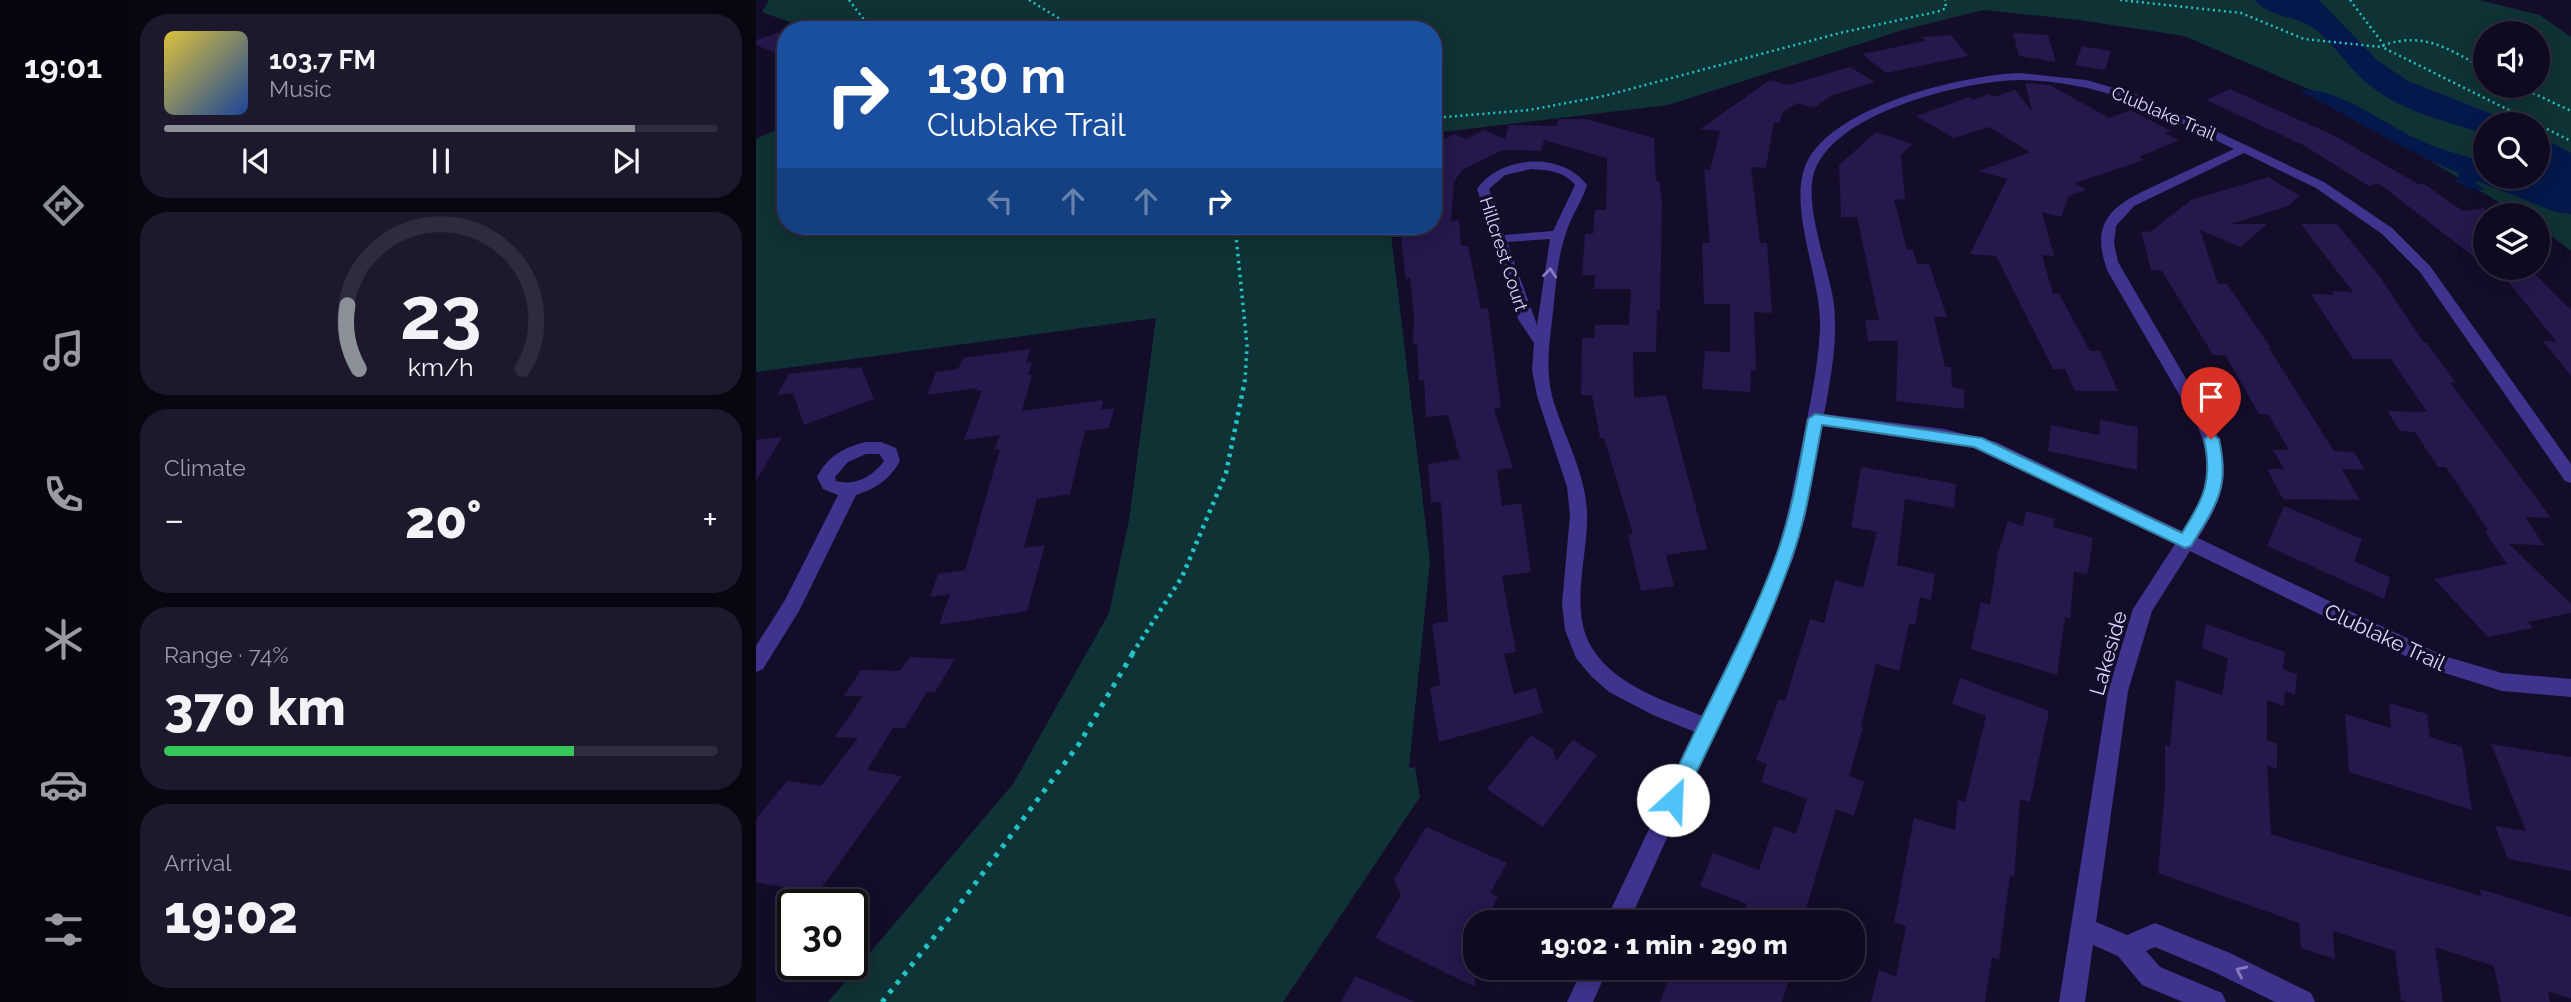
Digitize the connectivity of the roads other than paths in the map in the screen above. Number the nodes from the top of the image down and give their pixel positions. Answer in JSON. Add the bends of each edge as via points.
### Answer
{"nodes":[{"id":1,"x":2245,"y":148,"type":"junction"},
{"id":2,"x":1558,"y":235,"type":"junction"},
{"id":3,"x":1499,"y":239,"type":"junction"},
{"id":4,"x":1539,"y":340,"type":"junction"},
{"id":5,"x":1815,"y":419,"type":"junction"},
{"id":6,"x":2571,"y":477,"type":"edge"},
{"id":7,"x":850,"y":489,"type":"dead end"},
{"id":8,"x":2185,"y":542,"type":"junction"},
{"id":9,"x":756,"y":663,"type":"edge"},
{"id":10,"x":2571,"y":688,"type":"edge"},
{"id":11,"x":1706,"y":727,"type":"junction"},
{"id":12,"x":1622,"y":910,"type":"edge"},
{"id":13,"x":2084,"y":929,"type":"junction"},
{"id":14,"x":2127,"y":947,"type":"junction"},
{"id":15,"x":1590,"y":980,"type":"edge"},
{"id":16,"x":1580,"y":1002,"type":"edge"},
{"id":17,"x":2073,"y":1002,"type":"edge"},
{"id":18,"x":2213,"y":1002,"type":"edge"},
{"id":19,"x":2302,"y":1002,"type":"edge"}],
"edges":[{"from":1,"to":5,"type":"street","name":"Clublake Trail","via":[[2122,92],[2033,77],[1956,83],[1848,125],[1812,163],[1804,189],[1828,313]]},
{"from":1,"to":6,"type":"street","name":"Clublake Trail","via":[[2334,193],[2373,219],[2412,255]]},
{"from":1,"to":8,"type":"street","name":"Lakeside","via":[[2129,203],[2115,214],[2105,240],[2115,272],[2200,414],[2214,450],[2214,489]]},
{"from":2,"to":3,"type":"street"},
{"from":2,"to":3,"type":"street","name":"Hillcrest Court","via":[[1579,190],[1579,180],[1561,168],[1530,166],[1496,174],[1484,184],[1483,194]]},
{"from":4,"to":2,"type":"street","name":"Hillcrest Court","one_way":true},
{"from":3,"to":4,"type":"street","name":"Hillcrest Court","via":[[1525,319]]},
{"from":4,"to":11,"type":"street","name":"Hillcrest Court","via":[[1545,400],[1578,503],[1572,603],[1577,639],[1611,684]]},
{"from":5,"to":8,"type":"street","name":"Clublake Trail","via":[[1977,442]]},
{"from":5,"to":11,"type":"street","name":"Clublake Trail","via":[[1784,559]]},
{"from":7,"to":9,"type":"street","via":[[792,605]]},
{"from":8,"to":10,"type":"street","name":"Clublake Trail","via":[[2460,671],[2527,686]]},
{"from":8,"to":13,"type":"street","name":"Lakeside","via":[[2144,608],[2118,691]]},
{"from":11,"to":12,"type":"street","name":"Clublake Trail"},
{"from":13,"to":14,"type":"street"},
{"from":13,"to":17,"type":"street","name":"Lakeside"},
{"from":14,"to":18,"type":"street","via":[[2151,976]]},
{"from":19,"to":14,"type":"street","one_way":true,"via":[[2155,935]]},
{"from":15,"to":16,"type":"street"}]}
